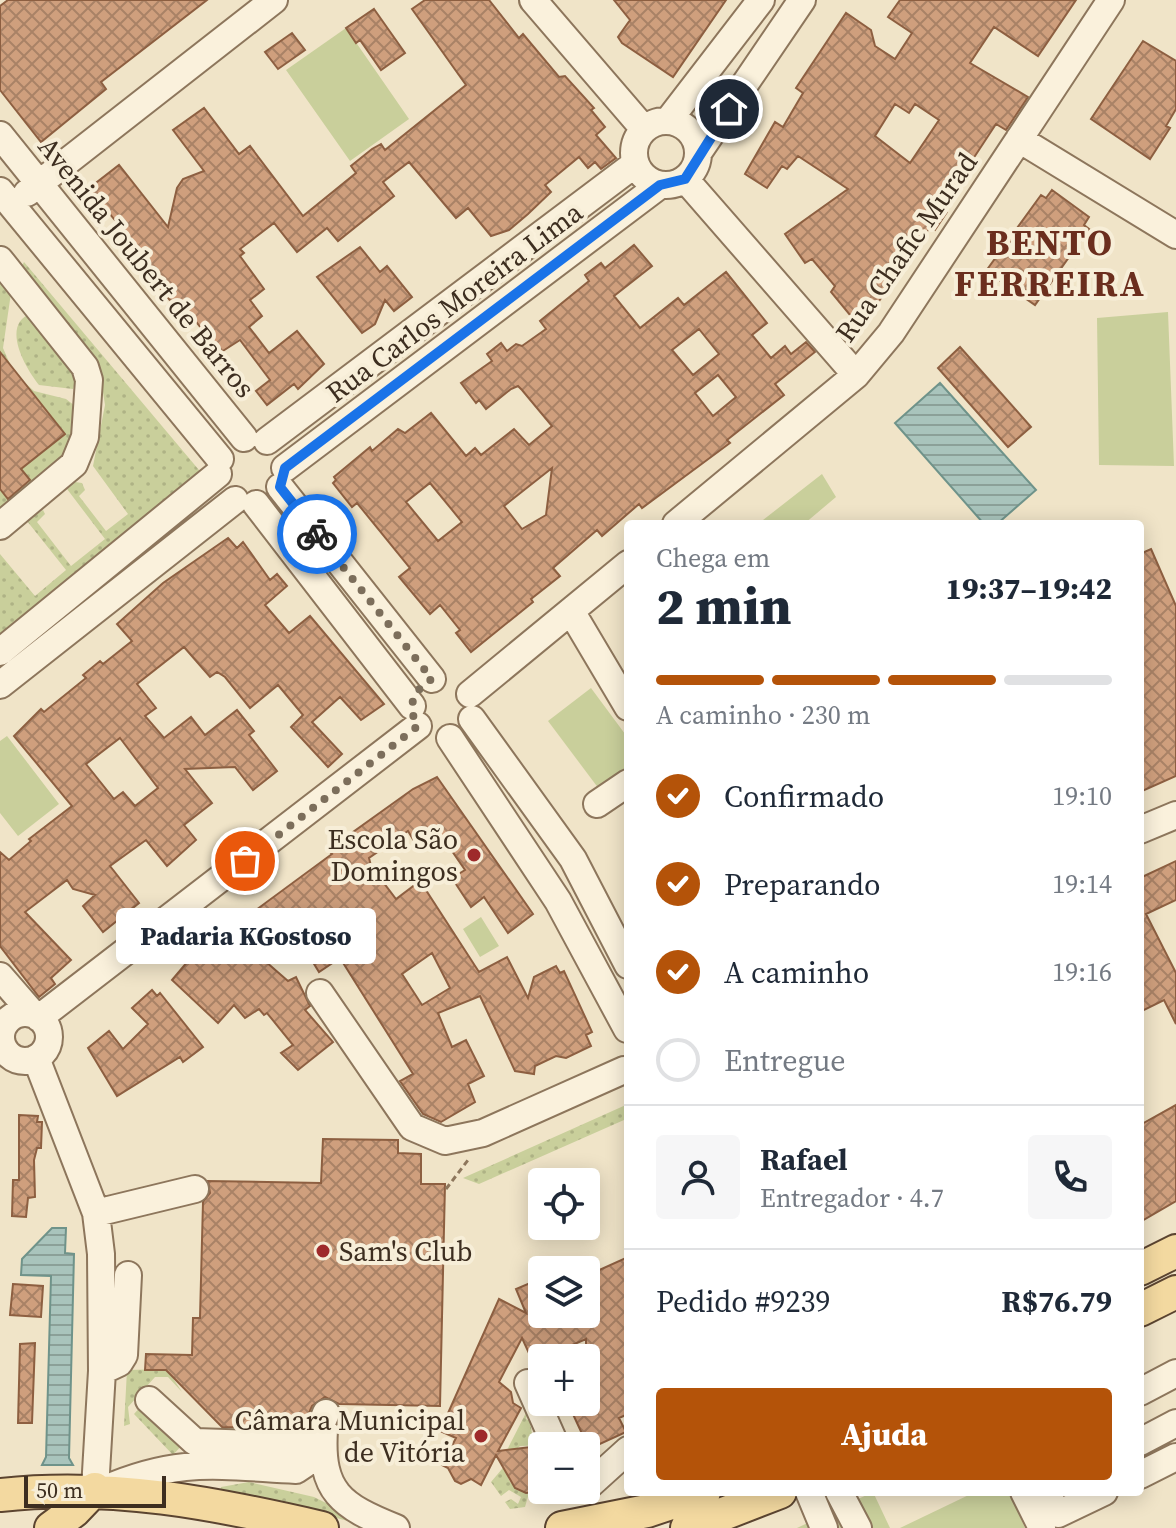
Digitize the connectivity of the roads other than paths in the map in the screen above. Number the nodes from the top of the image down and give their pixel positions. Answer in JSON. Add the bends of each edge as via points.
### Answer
{"nodes":[{"id":1,"x":274,"y":0,"type":"edge"},
{"id":2,"x":533,"y":0,"type":"edge"},
{"id":3,"x":761,"y":0,"type":"edge"},
{"id":4,"x":802,"y":0,"type":"edge"},
{"id":5,"x":1111,"y":0,"type":"edge"},
{"id":6,"x":744,"y":26,"type":"junction"},
{"id":7,"x":776,"y":43,"type":"junction"},
{"id":8,"x":656,"y":125,"type":"junction"},
{"id":9,"x":0,"y":135,"type":"edge"},
{"id":10,"x":1019,"y":139,"type":"junction"},
{"id":11,"x":698,"y":153,"type":"junction"},
{"id":12,"x":635,"y":164,"type":"junction"},
{"id":13,"x":673,"y":182,"type":"junction"},
{"id":14,"x":39,"y":183,"type":"junction"},
{"id":15,"x":6,"y":198,"type":"edge"},
{"id":16,"x":31,"y":232,"type":"junction"},
{"id":17,"x":1176,"y":235,"type":"edge"},
{"id":18,"x":515,"y":254,"type":"junction"},
{"id":19,"x":0,"y":259,"type":"edge"},
{"id":20,"x":537,"y":280,"type":"junction"},
{"id":21,"x":392,"y":346,"type":"junction"},
{"id":22,"x":414,"y":372,"type":"junction"},
{"id":23,"x":856,"y":375,"type":"junction"},
{"id":24,"x":255,"y":440,"type":"junction"},
{"id":25,"x":219,"y":467,"type":"junction"},
{"id":26,"x":282,"y":478,"type":"junction"},
{"id":27,"x":246,"y":502,"type":"junction"},
{"id":28,"x":681,"y":520,"type":"edge"},
{"id":29,"x":0,"y":526,"type":"edge"},
{"id":30,"x":624,"y":567,"type":"edge"},
{"id":31,"x":571,"y":611,"type":"junction"},
{"id":32,"x":0,"y":652,"type":"edge"},
{"id":33,"x":432,"y":679,"type":"junction"},
{"id":34,"x":0,"y":685,"type":"edge"},
{"id":35,"x":624,"y":700,"type":"edge"},
{"id":36,"x":471,"y":707,"type":"junction"},
{"id":37,"x":415,"y":716,"type":"junction"},
{"id":38,"x":450,"y":738,"type":"junction"},
{"id":39,"x":624,"y":786,"type":"edge"},
{"id":40,"x":597,"y":804,"type":"dead end"},
{"id":41,"x":1176,"y":815,"type":"edge"},
{"id":42,"x":1144,"y":828,"type":"edge"},
{"id":43,"x":624,"y":957,"type":"edge"},
{"id":44,"x":0,"y":976,"type":"edge"},
{"id":45,"x":320,"y":993,"type":"dead end"},
{"id":46,"x":624,"y":1021,"type":"edge"},
{"id":47,"x":624,"y":1036,"type":"edge"},
{"id":48,"x":37,"y":1038,"type":"junction"},
{"id":49,"x":1,"y":1039,"type":"edge"},
{"id":50,"x":624,"y":1066,"type":"edge"},
{"id":51,"x":624,"y":1073,"type":"edge"},
{"id":52,"x":0,"y":1076,"type":"edge"},
{"id":53,"x":195,"y":1189,"type":"dead end"},
{"id":54,"x":96,"y":1213,"type":"junction"},
{"id":55,"x":1176,"y":1251,"type":"edge"},
{"id":56,"x":1144,"y":1267,"type":"edge"},
{"id":57,"x":128,"y":1275,"type":"dead end"},
{"id":58,"x":1176,"y":1292,"type":"edge"},
{"id":59,"x":1144,"y":1308,"type":"edge"},
{"id":60,"x":102,"y":1371,"type":"junction"},
{"id":61,"x":1176,"y":1373,"type":"edge"},
{"id":62,"x":1144,"y":1390,"type":"edge"},
{"id":63,"x":149,"y":1400,"type":"dead end"},
{"id":64,"x":1176,"y":1423,"type":"edge"},
{"id":65,"x":1144,"y":1440,"type":"edge"},
{"id":66,"x":310,"y":1446,"type":"junction"},
{"id":67,"x":624,"y":1454,"type":"edge"},
{"id":68,"x":1176,"y":1457,"type":"edge"},
{"id":69,"x":1144,"y":1473,"type":"edge"},
{"id":70,"x":600,"y":1479,"type":"edge"},
{"id":71,"x":99,"y":1490,"type":"junction"},
{"id":72,"x":0,"y":1495,"type":"edge"},
{"id":73,"x":692,"y":1496,"type":"edge"},
{"id":74,"x":770,"y":1496,"type":"edge"},
{"id":75,"x":811,"y":1496,"type":"edge"},
{"id":76,"x":841,"y":1496,"type":"edge"},
{"id":77,"x":1026,"y":1496,"type":"edge"},
{"id":78,"x":1049,"y":1496,"type":"edge"},
{"id":79,"x":1096,"y":1496,"type":"edge"},
{"id":80,"x":600,"y":1501,"type":"edge"},
{"id":81,"x":578,"y":1504,"type":"edge"},
{"id":82,"x":51,"y":1528,"type":"edge"},
{"id":83,"x":322,"y":1528,"type":"edge"},
{"id":84,"x":396,"y":1528,"type":"edge"},
{"id":85,"x":562,"y":1528,"type":"edge"},
{"id":86,"x":687,"y":1528,"type":"edge"},
{"id":87,"x":824,"y":1528,"type":"edge"},
{"id":88,"x":858,"y":1528,"type":"edge"},
{"id":89,"x":1042,"y":1528,"type":"edge"}],
"edges":[{"from":1,"to":14,"type":"street"},
{"from":2,"to":8,"type":"street"},
{"from":3,"to":6,"type":"street"},
{"from":4,"to":7,"type":"street"},
{"from":5,"to":10,"type":"street","name":"Rua Chafic Murad"},
{"from":6,"to":7,"type":"street"},
{"from":6,"to":8,"type":"street"},
{"from":7,"to":11,"type":"street"},
{"from":8,"to":11,"type":"street","via":[[690,132]]},
{"from":8,"to":12,"type":"street","via":[[636,140]]},
{"from":9,"to":14,"type":"street","name":"Avenida Joubert de Barros"},
{"from":10,"to":17,"type":"street"},
{"from":10,"to":23,"type":"street","name":"Rua Chafic Murad","via":[[891,333]]},
{"from":11,"to":13,"type":"street","via":[[692,171]]},
{"from":12,"to":13,"type":"street","via":[[641,174]]},
{"from":12,"to":18,"type":"street","name":"Rua Carlos Moreira Lima"},
{"from":13,"to":20,"type":"street","name":"Rua Carlos Moreira Lima"},
{"from":13,"to":23,"type":"street"},
{"from":14,"to":15,"type":"street"},
{"from":14,"to":24,"type":"street","name":"Avenida Joubert de Barros"},
{"from":15,"to":16,"type":"street"},
{"from":16,"to":19,"type":"street"},
{"from":16,"to":25,"type":"street"},
{"from":18,"to":20,"type":"street"},
{"from":18,"to":21,"type":"street","name":"Rua Carlos Moreira Lima"},
{"from":19,"to":29,"type":"street","via":[[79,356],[89,380],[81,453]]},
{"from":20,"to":22,"type":"street","name":"Rua Carlos Moreira Lima"},
{"from":21,"to":22,"type":"street"},
{"from":21,"to":24,"type":"street","name":"Rua Carlos Moreira Lima"},
{"from":22,"to":26,"type":"street","name":"Rua Carlos Moreira Lima"},
{"from":23,"to":28,"type":"street","name":"Rua Chafic Murad"},
{"from":24,"to":25,"type":"street","via":[[225,450]]},
{"from":24,"to":26,"type":"street","via":[[279,453]]},
{"from":25,"to":27,"type":"street","via":[[223,489]]},
{"from":25,"to":32,"type":"street"},
{"from":26,"to":27,"type":"street","via":[[266,501]]},
{"from":26,"to":33,"type":"street"},
{"from":27,"to":34,"type":"street"},
{"from":27,"to":37,"type":"street"},
{"from":30,"to":31,"type":"street"},
{"from":31,"to":35,"type":"street"},
{"from":31,"to":36,"type":"street"},
{"from":33,"to":36,"type":"street","via":[[454,679]]},
{"from":33,"to":37,"type":"street","via":[[418,690]]},
{"from":36,"to":38,"type":"street","via":[[467,728]]},
{"from":36,"to":43,"type":"street","via":[[573,859]]},
{"from":37,"to":38,"type":"street","via":[[426,735]]},
{"from":37,"to":48,"type":"street","via":[[96,975]]},
{"from":38,"to":46,"type":"street","via":[[558,901]]},
{"from":39,"to":40,"type":"street"},
{"from":41,"to":42,"type":"street"},
{"from":44,"to":48,"type":"street"},
{"from":45,"to":51,"type":"street","via":[[412,1127],[445,1141],[483,1133]]},
{"from":47,"to":50,"type":"street","via":[[618,1048]]},
{"from":48,"to":49,"type":"street","via":[[12,1057]]},
{"from":48,"to":49,"type":"street","via":[[12,1018]]},
{"from":48,"to":52,"type":"street"},
{"from":48,"to":54,"type":"street"},
{"from":53,"to":54,"type":"street"},
{"from":54,"to":60,"type":"street"},
{"from":55,"to":56,"type":"main road"},
{"from":57,"to":60,"type":"street","via":[[124,1355]]},
{"from":58,"to":59,"type":"main road"},
{"from":60,"to":71,"type":"street"},
{"from":61,"to":62,"type":"street"},
{"from":63,"to":66,"type":"street","via":[[195,1442]]},
{"from":64,"to":65,"type":"street"},
{"from":66,"to":71,"type":"street","via":[[305,1464],[296,1470],[187,1464],[145,1472]]},
{"from":66,"to":84,"type":"street","via":[[326,1413],[325,1475],[335,1491],[368,1517]]},
{"from":67,"to":70,"type":"street"},
{"from":68,"to":69,"type":"street"},
{"from":71,"to":72,"type":"main road"},
{"from":71,"to":82,"type":"main road"},
{"from":71,"to":83,"type":"main road"},
{"from":73,"to":80,"type":"main road","via":[[647,1511]]},
{"from":74,"to":86,"type":"main road"},
{"from":75,"to":87,"type":"street"},
{"from":76,"to":88,"type":"street"},
{"from":77,"to":89,"type":"street"},
{"from":78,"to":79,"type":"street","via":[[1058,1514]]},
{"from":81,"to":85,"type":"main road"}]}
